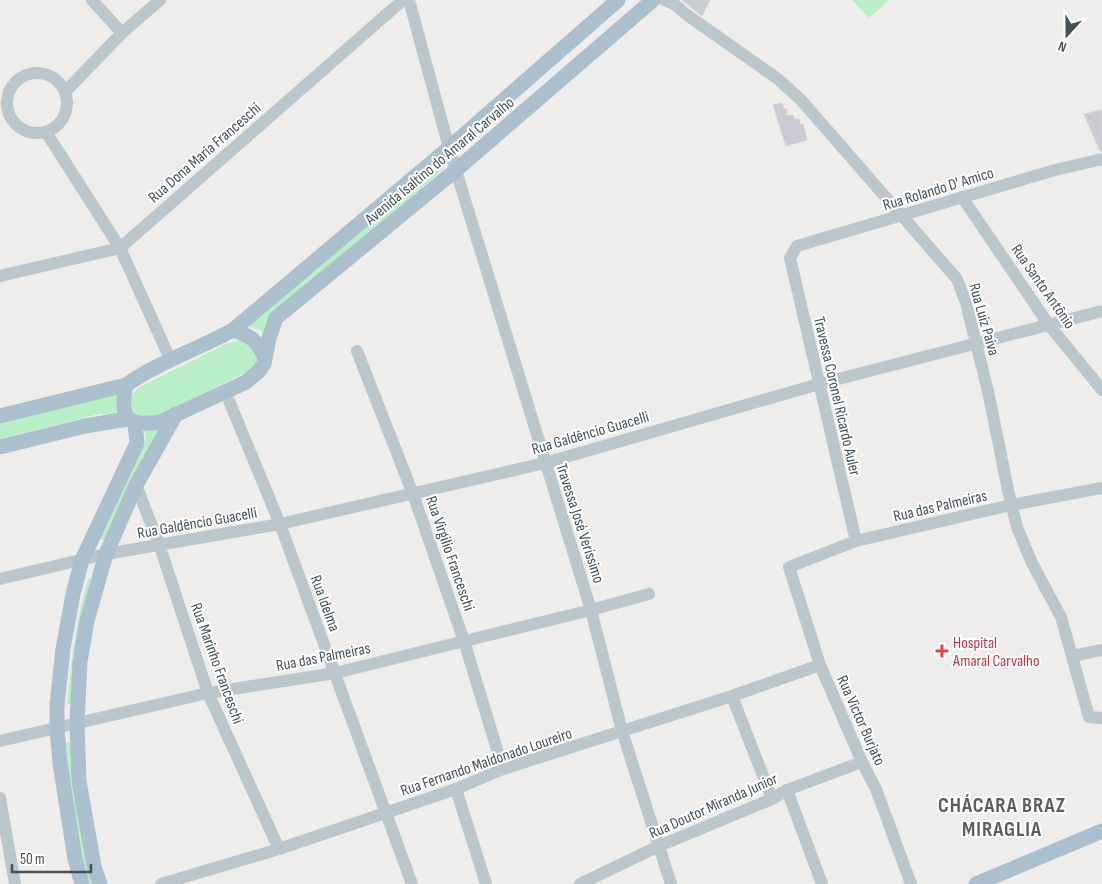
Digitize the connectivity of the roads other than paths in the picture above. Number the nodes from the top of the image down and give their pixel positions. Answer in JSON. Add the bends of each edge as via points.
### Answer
{"nodes":[{"id":1,"x":92,"y":0,"type":"edge"},
{"id":2,"x":160,"y":0,"type":"edge"},
{"id":3,"x":403,"y":0,"type":"edge"},
{"id":4,"x":409,"y":0,"type":"edge"},
{"id":5,"x":618,"y":0,"type":"edge"},
{"id":6,"x":653,"y":0,"type":"edge"},
{"id":7,"x":670,"y":1,"type":"edge"},
{"id":8,"x":122,"y":33,"type":"junction"},
{"id":9,"x":65,"y":92,"type":"junction"},
{"id":10,"x":4,"y":109,"type":"edge"},
{"id":11,"x":46,"y":132,"type":"junction"},
{"id":12,"x":449,"y":148,"type":"junction"},
{"id":13,"x":1102,"y":159,"type":"edge"},
{"id":14,"x":456,"y":170,"type":"junction"},
{"id":15,"x":962,"y":198,"type":"junction"},
{"id":16,"x":903,"y":215,"type":"junction"},
{"id":17,"x":120,"y":248,"type":"junction"},
{"id":18,"x":790,"y":258,"type":"joint"},
{"id":19,"x":0,"y":276,"type":"edge"},
{"id":20,"x":1102,"y":311,"type":"edge"},
{"id":21,"x":1049,"y":325,"type":"junction"},
{"id":22,"x":233,"y":330,"type":"junction"},
{"id":23,"x":976,"y":344,"type":"junction"},
{"id":24,"x":357,"y":351,"type":"dead end"},
{"id":25,"x":265,"y":358,"type":"junction"},
{"id":26,"x":170,"y":361,"type":"junction"},
{"id":27,"x":819,"y":384,"type":"junction"},
{"id":28,"x":126,"y":385,"type":"junction"},
{"id":29,"x":1102,"y":390,"type":"edge"},
{"id":30,"x":225,"y":391,"type":"junction"},
{"id":31,"x":176,"y":414,"type":"junction"},
{"id":32,"x":0,"y":416,"type":"edge"},
{"id":33,"x":132,"y":421,"type":"junction"},
{"id":34,"x":0,"y":447,"type":"edge"},
{"id":35,"x":545,"y":463,"type":"junction"},
{"id":36,"x":136,"y":484,"type":"junction"},
{"id":37,"x":1102,"y":488,"type":"edge"},
{"id":38,"x":413,"y":494,"type":"junction"},
{"id":39,"x":1012,"y":505,"type":"junction"},
{"id":40,"x":280,"y":524,"type":"junction"},
{"id":41,"x":856,"y":541,"type":"junction"},
{"id":42,"x":159,"y":544,"type":"junction"},
{"id":43,"x":106,"y":554,"type":"junction"},
{"id":44,"x":82,"y":560,"type":"junction"},
{"id":45,"x":789,"y":567,"type":"joint"},
{"id":46,"x":0,"y":579,"type":"edge"},
{"id":47,"x":649,"y":594,"type":"dead end"},
{"id":48,"x":591,"y":610,"type":"junction"},
{"id":49,"x":464,"y":641,"type":"junction"},
{"id":50,"x":1102,"y":650,"type":"edge"},
{"id":51,"x":1072,"y":656,"type":"junction"},
{"id":52,"x":820,"y":665,"type":"junction"},
{"id":53,"x":335,"y":672,"type":"junction"},
{"id":54,"x":208,"y":693,"type":"junction"},
{"id":55,"x":732,"y":696,"type":"junction"},
{"id":56,"x":1096,"y":717,"type":"edge"},
{"id":57,"x":77,"y":723,"type":"junction"},
{"id":58,"x":57,"y":728,"type":"junction"},
{"id":59,"x":622,"y":731,"type":"junction"},
{"id":60,"x":0,"y":741,"type":"edge"},
{"id":61,"x":862,"y":762,"type":"junction"},
{"id":62,"x":503,"y":769,"type":"junction"},
{"id":63,"x":456,"y":789,"type":"junction"},
{"id":64,"x":787,"y":790,"type":"junction"},
{"id":65,"x":0,"y":798,"type":"edge"},
{"id":66,"x":772,"y":798,"type":"junction"},
{"id":67,"x":387,"y":813,"type":"junction"},
{"id":68,"x":1102,"y":831,"type":"edge"},
{"id":69,"x":659,"y":846,"type":"junction"},
{"id":70,"x":279,"y":849,"type":"junction"},
{"id":71,"x":609,"y":878,"type":"edge"},
{"id":72,"x":15,"y":884,"type":"edge"},
{"id":73,"x":82,"y":884,"type":"edge"},
{"id":74,"x":100,"y":884,"type":"edge"},
{"id":75,"x":161,"y":884,"type":"edge"},
{"id":76,"x":412,"y":884,"type":"edge"},
{"id":77,"x":486,"y":884,"type":"edge"},
{"id":78,"x":580,"y":884,"type":"edge"},
{"id":79,"x":671,"y":884,"type":"edge"},
{"id":80,"x":822,"y":884,"type":"edge"},
{"id":81,"x":911,"y":884,"type":"edge"},
{"id":82,"x":976,"y":884,"type":"edge"}],
"edges":[{"from":1,"to":8,"type":"street"},
{"from":2,"to":8,"type":"street"},
{"from":3,"to":17,"type":"street","name":"Rua Dona Maria Franceschi"},
{"from":4,"to":12,"type":"street","name":"Travessa José Veríssimo"},
{"from":5,"to":12,"type":"main road","name":"Avenida Isaltino do Amaral Carvalho"},
{"from":6,"to":14,"type":"main road","name":"Avenida Isaltino do Amaral Carvalho"},
{"from":7,"to":16,"type":"street","name":"Rua Luiz Paiva","via":[[790,89]]},
{"from":8,"to":9,"type":"street"},
{"from":9,"to":10,"type":"street","via":[[58,81],[48,75],[24,76],[14,84]]},
{"from":9,"to":11,"type":"street","via":[[68,104],[64,116],[57,126]]},
{"from":10,"to":11,"type":"street","via":[[21,128]]},
{"from":11,"to":17,"type":"street"},
{"from":12,"to":14,"type":"street","name":"Travessa José Veríssimo"},
{"from":12,"to":22,"type":"main road","name":"Avenida Isaltino do Amaral Carvalho"},
{"from":13,"to":15,"type":"street","name":"Rua Rolando D' Amico"},
{"from":14,"to":25,"type":"main road","name":"Avenida Isaltino do Amaral Carvalho","via":[[276,318]]},
{"from":14,"to":35,"type":"street","name":"Travessa José Veríssimo"},
{"from":15,"to":16,"type":"street","name":"Rua Rolando D' Amico"},
{"from":15,"to":21,"type":"street","name":"Rua Santo Antônio"},
{"from":16,"to":18,"type":"street","name":"Rua Rolando D' Amico","via":[[797,246]]},
{"from":16,"to":23,"type":"street","name":"Rua Luiz Paiva","via":[[957,278]]},
{"from":17,"to":19,"type":"street","name":"Rua Dona Maria Franceschi"},
{"from":17,"to":26,"type":"street"},
{"from":18,"to":27,"type":"street","name":"Travessa Coronel Ricardo Auler"},
{"from":20,"to":21,"type":"street","name":"Rua Galdêncio Guacelli"},
{"from":21,"to":23,"type":"street","name":"Rua Galdêncio Guacelli"},
{"from":21,"to":29,"type":"street","name":"Rua Santo Antônio"},
{"from":22,"to":25,"type":"main road","via":[[247,334],[258,344]]},
{"from":22,"to":26,"type":"main road","name":"Avenida Isaltino do Amaral Carvalho"},
{"from":23,"to":27,"type":"street","name":"Rua Galdêncio Guacelli"},
{"from":23,"to":39,"type":"street","name":"Rua Luiz Paiva"},
{"from":24,"to":38,"type":"street","name":"Rua Virgilio Franceschi"},
{"from":25,"to":30,"type":"main road","via":[[264,364],[246,382]]},
{"from":26,"to":28,"type":"main road","name":"Avenida Isaltino do Amaral Carvalho"},
{"from":27,"to":35,"type":"street","name":"Rua Galdêncio Guacelli"},
{"from":27,"to":41,"type":"street","name":"Travessa Coronel Ricardo Auler"},
{"from":28,"to":32,"type":"main road","name":"Avenida Isaltino do Amaral Carvalho"},
{"from":28,"to":33,"type":"main road","via":[[124,409]]},
{"from":30,"to":31,"type":"main road"},
{"from":30,"to":40,"type":"street","name":"Rua Idelma"},
{"from":31,"to":33,"type":"main road","via":[[160,422],[144,424]]},
{"from":31,"to":36,"type":"main road"},
{"from":33,"to":34,"type":"main road","via":[[84,426]]},
{"from":33,"to":44,"type":"main road","via":[[138,442]]},
{"from":35,"to":38,"type":"street","name":"Rua Galdêncio Guacelli"},
{"from":35,"to":48,"type":"street","name":"Travessa José Veríssimo"},
{"from":36,"to":42,"type":"street","name":"Rua Marinho Franceschi"},
{"from":36,"to":43,"type":"main road"},
{"from":37,"to":39,"type":"street","name":"Rua das Palmeiras"},
{"from":38,"to":40,"type":"street","name":"Rua Galdêncio Guacelli"},
{"from":38,"to":49,"type":"street","name":"Rua Virgilio Franceschi"},
{"from":39,"to":41,"type":"street","name":"Rua das Palmeiras"},
{"from":39,"to":51,"type":"street","name":"Rua Luiz Paiva","via":[[1032,563],[1061,617]]},
{"from":40,"to":42,"type":"street","name":"Rua Galdêncio Guacelli"},
{"from":40,"to":53,"type":"street","name":"Rua Idelma"},
{"from":41,"to":45,"type":"street","name":"Rua das Palmeiras"},
{"from":42,"to":43,"type":"street","name":"Rua Galdêncio Guacelli"},
{"from":42,"to":54,"type":"street","name":"Rua Marinho Franceschi"},
{"from":43,"to":44,"type":"street","name":"Rua Galdêncio Guacelli"},
{"from":43,"to":57,"type":"main road","via":[[87,621],[80,662]]},
{"from":44,"to":46,"type":"street","name":"Rua Galdêncio Guacelli"},
{"from":44,"to":58,"type":"main road","via":[[63,649]]},
{"from":45,"to":52,"type":"street","name":"Rua Victor Burjato"},
{"from":47,"to":48,"type":"street","name":"Rua das Palmeiras"},
{"from":48,"to":49,"type":"street","name":"Rua das Palmeiras"},
{"from":48,"to":59,"type":"street","name":"Travessa José Veríssimo"},
{"from":49,"to":53,"type":"street","name":"Rua das Palmeiras"},
{"from":49,"to":62,"type":"street","name":"Rua Virgilio Franceschi"},
{"from":50,"to":51,"type":"street"},
{"from":51,"to":56,"type":"street","name":"Rua Luiz Paiva"},
{"from":52,"to":55,"type":"street","name":"Rua Fernando Maldonado Loureiro"},
{"from":52,"to":61,"type":"street","name":"Rua Victor Burjato"},
{"from":53,"to":54,"type":"street","name":"Rua das Palmeiras"},
{"from":53,"to":67,"type":"street","name":"Rua Idelma"},
{"from":54,"to":57,"type":"street","name":"Rua das Palmeiras"},
{"from":54,"to":70,"type":"street","name":"Rua Marinho Franceschi"},
{"from":55,"to":59,"type":"street","name":"Rua Fernando Maldonado Loureiro"},
{"from":55,"to":66,"type":"street"},
{"from":57,"to":58,"type":"street","name":"Rua das Palmeiras"},
{"from":57,"to":74,"type":"main road","via":[[79,781]]},
{"from":58,"to":60,"type":"street","name":"Rua das Palmeiras"},
{"from":58,"to":73,"type":"main road","via":[[75,859]]},
{"from":59,"to":62,"type":"street","name":"Rua Fernando Maldonado Loureiro"},
{"from":59,"to":69,"type":"street","name":"Travessa José Veríssimo"},
{"from":61,"to":64,"type":"street","name":"Rua Doutor Miranda Junior"},
{"from":61,"to":81,"type":"street","name":"Rua Victor Burjato","via":[[876,789]]},
{"from":62,"to":63,"type":"street","name":"Rua Fernando Maldonado Loureiro"},
{"from":63,"to":67,"type":"street","name":"Rua Fernando Maldonado Loureiro"},
{"from":63,"to":77,"type":"street"},
{"from":64,"to":66,"type":"street","name":"Rua Doutor Miranda Junior"},
{"from":64,"to":80,"type":"street"},
{"from":65,"to":72,"type":"street"},
{"from":66,"to":69,"type":"street","name":"Rua Doutor Miranda Junior"},
{"from":67,"to":70,"type":"street","name":"Rua Fernando Maldonado Loureiro"},
{"from":67,"to":76,"type":"street","name":"Rua Idelma"},
{"from":68,"to":82,"type":"main road"},
{"from":69,"to":71,"type":"street","name":"Rua Doutor Miranda Junior"},
{"from":69,"to":79,"type":"street","name":"Travessa José Veríssimo"},
{"from":70,"to":75,"type":"street","name":"Rua Fernando Maldonado Loureiro"},
{"from":71,"to":78,"type":"street","name":"Rua Doutor Miranda Junior"}]}
